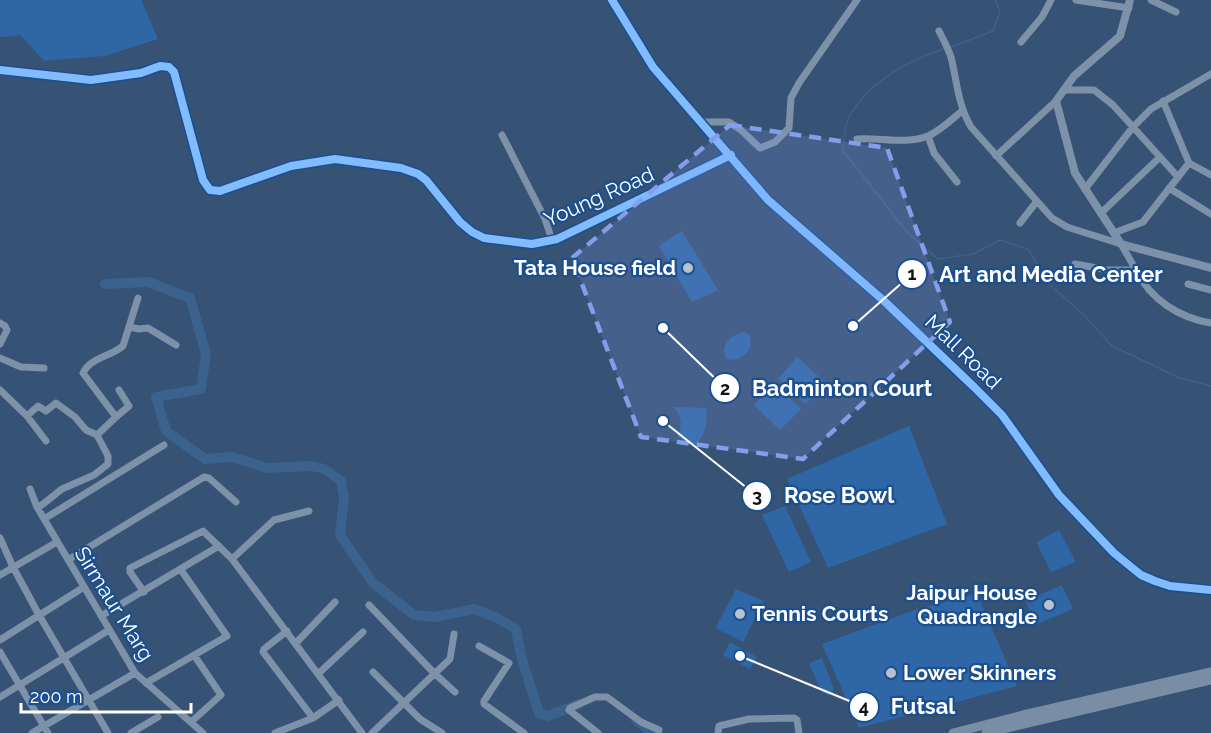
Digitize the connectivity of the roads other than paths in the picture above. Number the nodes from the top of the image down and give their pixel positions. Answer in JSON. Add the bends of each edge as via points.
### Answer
{"nodes":[{"id":1,"x":612,"y":0,"type":"edge"},
{"id":2,"x":857,"y":0,"type":"edge"},
{"id":3,"x":1052,"y":0,"type":"edge"},
{"id":4,"x":1076,"y":0,"type":"edge"},
{"id":5,"x":1151,"y":0,"type":"edge"},
{"id":6,"x":1129,"y":4,"type":"edge"},
{"id":7,"x":1176,"y":12,"type":"dead end"},
{"id":8,"x":939,"y":31,"type":"dead end"},
{"id":9,"x":1021,"y":42,"type":"dead end"},
{"id":10,"x":0,"y":70,"type":"edge"},
{"id":11,"x":1211,"y":74,"type":"edge"},
{"id":12,"x":1064,"y":90,"type":"junction"},
{"id":13,"x":1056,"y":101,"type":"junction"},
{"id":14,"x":1163,"y":101,"type":"junction"},
{"id":15,"x":963,"y":111,"type":"junction"},
{"id":16,"x":701,"y":122,"type":"junction"},
{"id":17,"x":1133,"y":127,"type":"junction"},
{"id":18,"x":502,"y":135,"type":"dead end"},
{"id":19,"x":928,"y":136,"type":"junction"},
{"id":20,"x":857,"y":139,"type":"dead end"},
{"id":21,"x":730,"y":156,"type":"junction"},
{"id":22,"x":996,"y":156,"type":"junction"},
{"id":23,"x":1160,"y":157,"type":"junction"},
{"id":24,"x":1189,"y":163,"type":"junction"},
{"id":25,"x":1211,"y":175,"type":"edge"},
{"id":26,"x":1178,"y":177,"type":"junction"},
{"id":27,"x":957,"y":182,"type":"dead end"},
{"id":28,"x":1169,"y":188,"type":"junction"},
{"id":29,"x":1085,"y":189,"type":"junction"},
{"id":30,"x":1037,"y":201,"type":"junction"},
{"id":31,"x":1101,"y":213,"type":"junction"},
{"id":32,"x":1211,"y":214,"type":"edge"},
{"id":33,"x":1020,"y":223,"type":"dead end"},
{"id":34,"x":1114,"y":233,"type":"junction"},
{"id":35,"x":552,"y":240,"type":"junction"},
{"id":36,"x":1121,"y":244,"type":"junction"},
{"id":37,"x":1075,"y":264,"type":"dead end"},
{"id":38,"x":1211,"y":268,"type":"edge"},
{"id":39,"x":1136,"y":270,"type":"junction"},
{"id":40,"x":1188,"y":284,"type":"dead end"},
{"id":41,"x":1211,"y":290,"type":"edge"},
{"id":42,"x":138,"y":298,"type":"dead end"},
{"id":43,"x":1201,"y":321,"type":"junction"},
{"id":44,"x":0,"y":323,"type":"edge"},
{"id":45,"x":1211,"y":323,"type":"edge"},
{"id":46,"x":129,"y":327,"type":"junction"},
{"id":47,"x":1211,"y":329,"type":"edge"},
{"id":48,"x":0,"y":344,"type":"edge"},
{"id":49,"x":176,"y":345,"type":"dead end"},
{"id":50,"x":0,"y":358,"type":"edge"},
{"id":51,"x":44,"y":368,"type":"dead end"},
{"id":52,"x":0,"y":390,"type":"edge"},
{"id":53,"x":119,"y":390,"type":"dead end"},
{"id":54,"x":27,"y":417,"type":"junction"},
{"id":55,"x":116,"y":417,"type":"junction"},
{"id":56,"x":97,"y":435,"type":"junction"},
{"id":57,"x":46,"y":441,"type":"dead end"},
{"id":58,"x":164,"y":445,"type":"dead end"},
{"id":59,"x":30,"y":489,"type":"dead end"},
{"id":60,"x":236,"y":502,"type":"dead end"},
{"id":61,"x":37,"y":508,"type":"junction"},
{"id":62,"x":309,"y":511,"type":"dead end"},
{"id":63,"x":44,"y":519,"type":"junction"},
{"id":64,"x":0,"y":538,"type":"edge"},
{"id":65,"x":57,"y":542,"type":"junction"},
{"id":66,"x":219,"y":546,"type":"junction"},
{"id":67,"x":232,"y":559,"type":"junction"},
{"id":68,"x":68,"y":560,"type":"junction"},
{"id":69,"x":13,"y":567,"type":"junction"},
{"id":70,"x":181,"y":570,"type":"junction"},
{"id":71,"x":0,"y":575,"type":"edge"},
{"id":72,"x":84,"y":587,"type":"junction"},
{"id":73,"x":1211,"y":590,"type":"edge"},
{"id":74,"x":144,"y":592,"type":"junction"},
{"id":75,"x":335,"y":602,"type":"dead end"},
{"id":76,"x":369,"y":605,"type":"dead end"},
{"id":77,"x":39,"y":615,"type":"junction"},
{"id":78,"x":101,"y":616,"type":"junction"},
{"id":79,"x":109,"y":630,"type":"junction"},
{"id":80,"x":287,"y":631,"type":"junction"},
{"id":81,"x":363,"y":632,"type":"dead end"},
{"id":82,"x":454,"y":634,"type":"dead end"},
{"id":83,"x":0,"y":640,"type":"edge"},
{"id":84,"x":296,"y":643,"type":"junction"},
{"id":85,"x":479,"y":646,"type":"dead end"},
{"id":86,"x":0,"y":652,"type":"edge"},
{"id":87,"x":194,"y":655,"type":"junction"},
{"id":88,"x":64,"y":657,"type":"junction"},
{"id":89,"x":373,"y":672,"type":"dead end"},
{"id":90,"x":1211,"y":672,"type":"edge"},
{"id":91,"x":135,"y":673,"type":"junction"},
{"id":92,"x":319,"y":673,"type":"junction"},
{"id":93,"x":434,"y":673,"type":"junction"},
{"id":94,"x":1211,"y":680,"type":"edge"},
{"id":95,"x":146,"y":683,"type":"junction"},
{"id":96,"x":20,"y":685,"type":"junction"},
{"id":97,"x":455,"y":692,"type":"dead end"},
{"id":98,"x":0,"y":697,"type":"edge"},
{"id":99,"x":89,"y":700,"type":"junction"},
{"id":100,"x":339,"y":700,"type":"junction"},
{"id":101,"x":403,"y":702,"type":"junction"},
{"id":102,"x":158,"y":717,"type":"dead end"},
{"id":103,"x":313,"y":717,"type":"junction"},
{"id":104,"x":190,"y":722,"type":"junction"},
{"id":105,"x":44,"y":726,"type":"junction"},
{"id":106,"x":660,"y":732,"type":"edge"},
{"id":107,"x":32,"y":733,"type":"edge"},
{"id":108,"x":48,"y":733,"type":"edge"},
{"id":109,"x":108,"y":733,"type":"edge"},
{"id":110,"x":131,"y":733,"type":"edge"},
{"id":111,"x":203,"y":733,"type":"edge"},
{"id":112,"x":275,"y":733,"type":"edge"},
{"id":113,"x":362,"y":733,"type":"edge"},
{"id":114,"x":373,"y":733,"type":"edge"},
{"id":115,"x":442,"y":733,"type":"edge"},
{"id":116,"x":524,"y":733,"type":"edge"},
{"id":117,"x":598,"y":733,"type":"edge"},
{"id":118,"x":718,"y":733,"type":"edge"},
{"id":119,"x":799,"y":733,"type":"edge"},
{"id":120,"x":953,"y":733,"type":"edge"},
{"id":121,"x":986,"y":733,"type":"edge"}],
"edges":[{"from":1,"to":16,"type":"street","name":"Mall Road","via":[[653,67]]},
{"from":2,"to":16,"type":"street","via":[[791,98],[789,128],[775,142],[760,148],[729,122]]},
{"from":3,"to":9,"type":"street"},
{"from":4,"to":6,"type":"street"},
{"from":5,"to":7,"type":"street"},
{"from":6,"to":12,"type":"street","via":[[1120,36],[1074,76]]},
{"from":8,"to":15,"type":"street","via":[[949,51]]},
{"from":10,"to":35,"type":"street","name":"Young Road","via":[[91,80],[169,67],[174,72],[203,180],[210,190],[220,191],[291,166],[335,159],[401,168],[426,180],[460,222],[484,238],[523,244]]},
{"from":11,"to":14,"type":"street"},
{"from":12,"to":13,"type":"street"},
{"from":12,"to":17,"type":"street","via":[[1094,90]]},
{"from":13,"to":22,"type":"street"},
{"from":13,"to":29,"type":"street","via":[[1075,173]]},
{"from":14,"to":17,"type":"street"},
{"from":14,"to":24,"type":"street"},
{"from":15,"to":19,"type":"street"},
{"from":15,"to":22,"type":"street","via":[[971,127]]},
{"from":16,"to":21,"type":"street","name":"Mall Road"},
{"from":17,"to":23,"type":"street"},
{"from":17,"to":29,"type":"street"},
{"from":18,"to":35,"type":"street"},
{"from":19,"to":20,"type":"street"},
{"from":19,"to":27,"type":"street","via":[[934,153]]},
{"from":21,"to":35,"type":"street","name":"Young Road"},
{"from":21,"to":73,"type":"street","name":"Mall Road","via":[[768,200],[883,300],[1002,415],[1059,495],[1114,553],[1155,581]]},
{"from":22,"to":30,"type":"street"},
{"from":23,"to":26,"type":"street"},
{"from":23,"to":31,"type":"street"},
{"from":24,"to":25,"type":"street"},
{"from":24,"to":26,"type":"street"},
{"from":26,"to":28,"type":"street"},
{"from":28,"to":32,"type":"street"},
{"from":28,"to":34,"type":"street","via":[[1143,222]]},
{"from":29,"to":31,"type":"street"},
{"from":30,"to":33,"type":"street"},
{"from":30,"to":36,"type":"street","via":[[1052,219],[1063,225]]},
{"from":31,"to":34,"type":"street"},
{"from":34,"to":36,"type":"street"},
{"from":36,"to":38,"type":"street"},
{"from":36,"to":39,"type":"street"},
{"from":37,"to":39,"type":"street"},
{"from":39,"to":43,"type":"street","via":[[1143,284],[1166,306]]},
{"from":40,"to":41,"type":"street"},
{"from":42,"to":46,"type":"street"},
{"from":43,"to":45,"type":"street"},
{"from":43,"to":47,"type":"street"},
{"from":44,"to":48,"type":"street","via":[[7,330]]},
{"from":46,"to":49,"type":"street","via":[[148,328]]},
{"from":46,"to":55,"type":"street","via":[[121,349],[98,358],[83,373]]},
{"from":50,"to":51,"type":"street","via":[[21,368]]},
{"from":52,"to":54,"type":"street"},
{"from":53,"to":55,"type":"street","via":[[129,406]]},
{"from":54,"to":56,"type":"street","via":[[38,406],[46,411],[56,403]]},
{"from":54,"to":57,"type":"street"},
{"from":55,"to":56,"type":"street"},
{"from":56,"to":61,"type":"street","via":[[108,464]]},
{"from":58,"to":63,"type":"street"},
{"from":59,"to":61,"type":"street","name":"Sirmaur Marg"},
{"from":60,"to":68,"type":"street","via":[[204,477]]},
{"from":61,"to":63,"type":"street","name":"Sirmaur Marg"},
{"from":62,"to":67,"type":"street","via":[[274,520]]},
{"from":63,"to":65,"type":"street","name":"Sirmaur Marg"},
{"from":64,"to":69,"type":"street"},
{"from":65,"to":68,"type":"street","name":"Sirmaur Marg"},
{"from":65,"to":69,"type":"street"},
{"from":66,"to":67,"type":"street"},
{"from":66,"to":70,"type":"street"},
{"from":66,"to":74,"type":"street","via":[[201,531],[130,568]]},
{"from":67,"to":80,"type":"street"},
{"from":68,"to":72,"type":"street","name":"Sirmaur Marg"},
{"from":69,"to":71,"type":"street"},
{"from":69,"to":77,"type":"street"},
{"from":70,"to":74,"type":"street"},
{"from":70,"to":87,"type":"street","via":[[227,634]]},
{"from":72,"to":77,"type":"street"},
{"from":72,"to":78,"type":"street","name":"Sirmaur Marg"},
{"from":74,"to":78,"type":"street"},
{"from":75,"to":84,"type":"street"},
{"from":76,"to":93,"type":"street"},
{"from":77,"to":83,"type":"street"},
{"from":77,"to":88,"type":"street"},
{"from":78,"to":79,"type":"street","name":"Sirmaur Marg"},
{"from":79,"to":88,"type":"street"},
{"from":79,"to":91,"type":"street","name":"Sirmaur Marg"},
{"from":80,"to":84,"type":"street"},
{"from":80,"to":103,"type":"street","via":[[263,651]]},
{"from":81,"to":92,"type":"street"},
{"from":82,"to":93,"type":"street","via":[[451,657]]},
{"from":84,"to":92,"type":"street"},
{"from":85,"to":116,"type":"street","via":[[509,663],[484,704]]},
{"from":86,"to":96,"type":"street"},
{"from":87,"to":95,"type":"street"},
{"from":87,"to":104,"type":"street","via":[[221,695]]},
{"from":88,"to":96,"type":"street"},
{"from":88,"to":99,"type":"street"},
{"from":89,"to":101,"type":"street"},
{"from":90,"to":120,"type":"main road"},
{"from":91,"to":95,"type":"street","name":"Sirmaur Marg"},
{"from":91,"to":99,"type":"street"},
{"from":92,"to":100,"type":"street"},
{"from":93,"to":97,"type":"street"},
{"from":93,"to":101,"type":"street"},
{"from":94,"to":121,"type":"main road"},
{"from":95,"to":104,"type":"street","name":"Sirmaur Marg"},
{"from":96,"to":98,"type":"street"},
{"from":96,"to":105,"type":"street"},
{"from":99,"to":105,"type":"street"},
{"from":99,"to":109,"type":"street"},
{"from":100,"to":103,"type":"street"},
{"from":100,"to":113,"type":"street"},
{"from":101,"to":114,"type":"street"},
{"from":101,"to":115,"type":"street","via":[[422,721]]},
{"from":102,"to":110,"type":"street"},
{"from":103,"to":112,"type":"street"},
{"from":104,"to":111,"type":"street","name":"Sirmaur Marg"},
{"from":105,"to":107,"type":"street"},
{"from":105,"to":108,"type":"street"},
{"from":106,"to":117,"type":"street","via":[[607,697],[598,696],[571,706],[569,710],[577,719]]},
{"from":118,"to":119,"type":"street","via":[[719,726],[732,722],[794,718]]}]}
